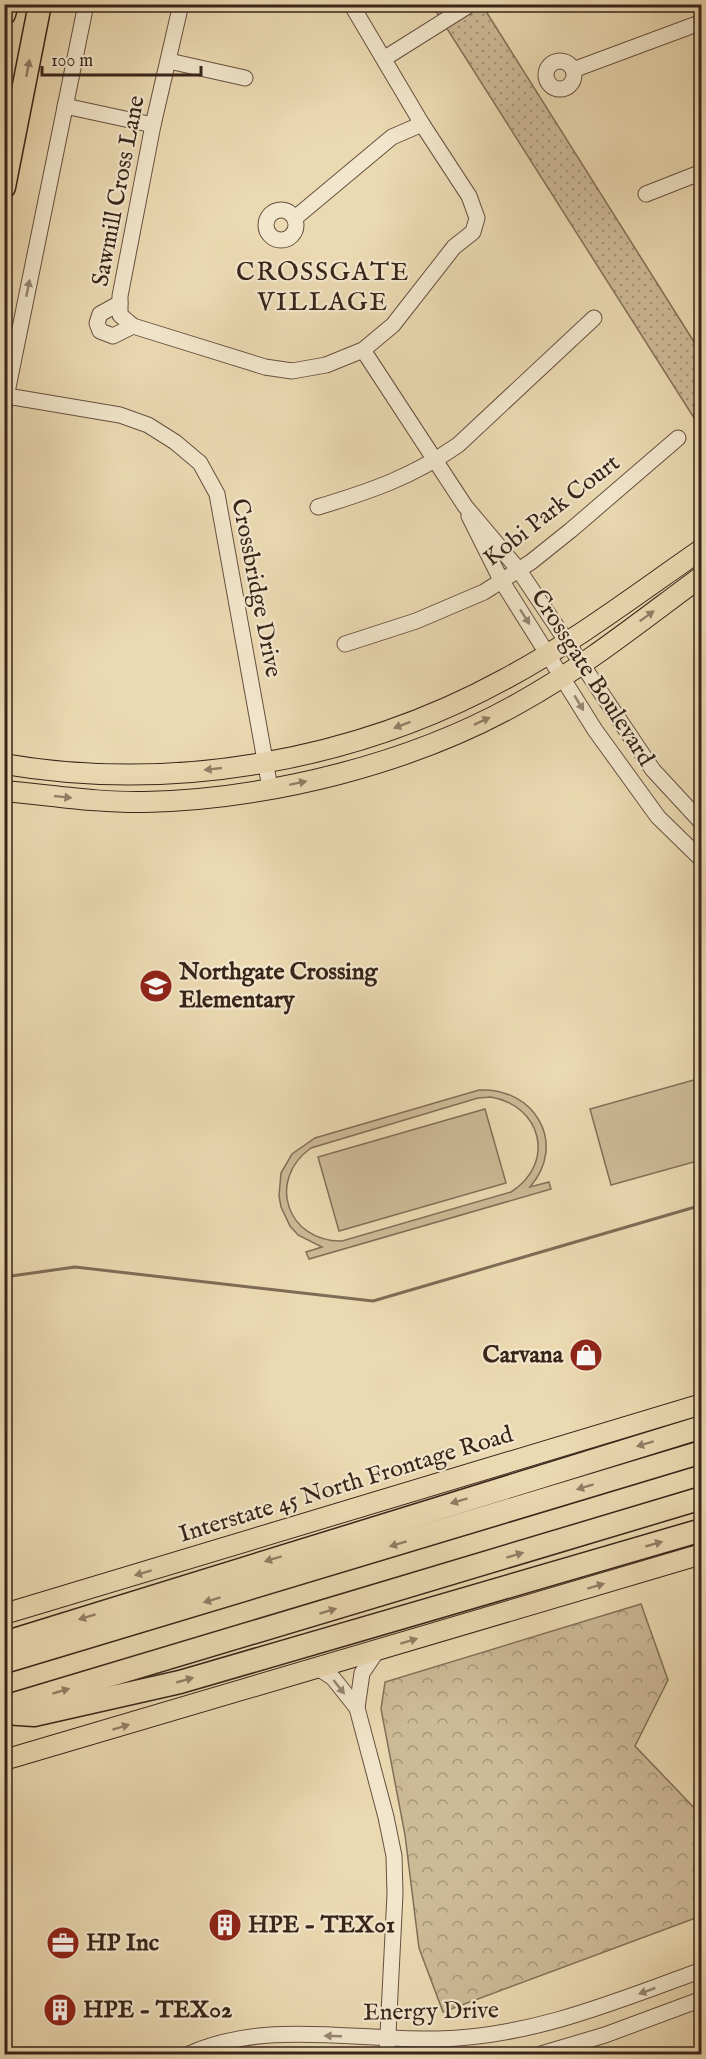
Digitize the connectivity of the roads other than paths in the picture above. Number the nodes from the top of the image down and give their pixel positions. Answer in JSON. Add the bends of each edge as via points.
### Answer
{"nodes":[{"id":1,"x":40,"y":4,"type":"edge"},
{"id":2,"x":86,"y":4,"type":"edge"},
{"id":3,"x":181,"y":4,"type":"edge"},
{"id":4,"x":351,"y":4,"type":"edge"},
{"id":5,"x":471,"y":4,"type":"edge"},
{"id":6,"x":702,"y":22,"type":"edge"},
{"id":7,"x":385,"y":58,"type":"junction"},
{"id":8,"x":169,"y":61,"type":"junction"},
{"id":9,"x":573,"y":70,"type":"dead end"},
{"id":10,"x":245,"y":78,"type":"dead end"},
{"id":11,"x":65,"y":106,"type":"junction"},
{"id":12,"x":422,"y":124,"type":"junction"},
{"id":13,"x":153,"y":125,"type":"junction"},
{"id":14,"x":702,"y":172,"type":"edge"},
{"id":15,"x":4,"y":188,"type":"edge"},
{"id":16,"x":646,"y":194,"type":"dead end"},
{"id":17,"x":295,"y":218,"type":"dead end"},
{"id":18,"x":120,"y":309,"type":"junction"},
{"id":19,"x":594,"y":318,"type":"dead end"},
{"id":20,"x":133,"y":326,"type":"junction"},
{"id":21,"x":363,"y":350,"type":"junction"},
{"id":22,"x":6,"y":402,"type":"edge"},
{"id":23,"x":678,"y":438,"type":"dead end"},
{"id":24,"x":435,"y":461,"type":"junction"},
{"id":25,"x":465,"y":506,"type":"junction"},
{"id":26,"x":318,"y":507,"type":"dead end"},
{"id":27,"x":702,"y":549,"type":"edge"},
{"id":28,"x":518,"y":569,"type":"junction"},
{"id":29,"x":702,"y":576,"type":"edge"},
{"id":30,"x":501,"y":580,"type":"junction"},
{"id":31,"x":569,"y":641,"type":"junction"},
{"id":32,"x":345,"y":644,"type":"dead end"},
{"id":33,"x":549,"y":653,"type":"junction"},
{"id":34,"x":583,"y":663,"type":"junction"},
{"id":35,"x":562,"y":676,"type":"junction"},
{"id":36,"x":433,"y":713,"type":"junction"},
{"id":37,"x":444,"y":738,"type":"junction"},
{"id":38,"x":266,"y":763,"type":"junction"},
{"id":39,"x":4,"y":764,"type":"edge"},
{"id":40,"x":94,"y":772,"type":"junction"},
{"id":41,"x":270,"y":788,"type":"junction"},
{"id":42,"x":667,"y":788,"type":"junction"},
{"id":43,"x":4,"y":791,"type":"edge"},
{"id":44,"x":90,"y":800,"type":"junction"},
{"id":45,"x":649,"y":804,"type":"junction"},
{"id":46,"x":702,"y":823,"type":"edge"},
{"id":47,"x":702,"y":860,"type":"edge"},
{"id":48,"x":702,"y":1404,"type":"edge"},
{"id":49,"x":702,"y":1427,"type":"edge"},
{"id":50,"x":702,"y":1452,"type":"edge"},
{"id":51,"x":702,"y":1498,"type":"edge"},
{"id":52,"x":702,"y":1530,"type":"edge"},
{"id":53,"x":702,"y":1554,"type":"edge"},
{"id":54,"x":4,"y":1614,"type":"edge"},
{"id":55,"x":4,"y":1643,"type":"edge"},
{"id":56,"x":377,"y":1651,"type":"junction"},
{"id":57,"x":4,"y":1662,"type":"edge"},
{"id":58,"x":318,"y":1668,"type":"junction"},
{"id":59,"x":4,"y":1707,"type":"edge"},
{"id":60,"x":357,"y":1708,"type":"junction"},
{"id":61,"x":4,"y":1713,"type":"edge"},
{"id":62,"x":4,"y":1760,"type":"edge"},
{"id":63,"x":702,"y":1970,"type":"edge"},
{"id":64,"x":702,"y":1999,"type":"edge"},
{"id":65,"x":388,"y":2037,"type":"junction"},
{"id":66,"x":189,"y":2055,"type":"edge"},
{"id":67,"x":387,"y":2055,"type":"edge"},
{"id":68,"x":542,"y":2055,"type":"edge"}],
"edges":[{"from":15,"to":1,"type":"highway","one_way":true},
{"from":2,"to":11,"type":"street"},
{"from":3,"to":8,"type":"street","name":"Sawmill Cross Lane"},
{"from":4,"to":7,"type":"street"},
{"from":5,"to":7,"type":"street"},
{"from":6,"to":9,"type":"street"},
{"from":7,"to":12,"type":"street"},
{"from":8,"to":10,"type":"street"},
{"from":8,"to":13,"type":"street","name":"Sawmill Cross Lane"},
{"from":11,"to":13,"type":"street"},
{"from":22,"to":11,"type":"street","one_way":true},
{"from":12,"to":17,"type":"street","via":[[392,137]]},
{"from":12,"to":21,"type":"street","via":[[469,196],[477,218],[473,232],[454,247],[393,325]]},
{"from":13,"to":18,"type":"street","name":"Sawmill Cross Lane"},
{"from":14,"to":16,"type":"street"},
{"from":18,"to":20,"type":"street"},
{"from":18,"to":20,"type":"street","via":[[100,314],[100,331],[113,336]]},
{"from":19,"to":24,"type":"street","via":[[458,446]]},
{"from":20,"to":21,"type":"street","via":[[265,367],[292,371],[326,365]]},
{"from":21,"to":24,"type":"street","name":"Crossgate Boulevard"},
{"from":22,"to":38,"type":"street","name":"Crossbridge Drive","via":[[120,415],[148,425],[200,463],[217,494]]},
{"from":23,"to":28,"type":"street","name":"Kobi Park Court","via":[[571,530]]},
{"from":24,"to":25,"type":"street","name":"Crossgate Boulevard"},
{"from":24,"to":26,"type":"street","via":[[376,490]]},
{"from":25,"to":28,"type":"street","name":"Crossgate Boulevard"},
{"from":25,"to":30,"type":"street","name":"Crossgate Boulevard"},
{"from":27,"to":31,"type":"main road"},
{"from":28,"to":30,"type":"street","name":"Kobi Park Court"},
{"from":28,"to":31,"type":"street","name":"Crossgate Boulevard"},
{"from":34,"to":29,"type":"main road","one_way":true},
{"from":30,"to":32,"type":"street","name":"Kobi Park Court","via":[[484,592],[416,621]]},
{"from":30,"to":33,"type":"street","name":"Crossgate Boulevard","one_way":true},
{"from":31,"to":33,"type":"main road"},
{"from":31,"to":34,"type":"street","name":"Crossgate Boulevard"},
{"from":33,"to":35,"type":"street","name":"Crossgate Boulevard"},
{"from":33,"to":36,"type":"main road","via":[[506,679]]},
{"from":34,"to":35,"type":"main road"},
{"from":34,"to":42,"type":"street","name":"Crossgate Boulevard"},
{"from":37,"to":35,"type":"main road","one_way":true,"via":[[519,704]]},
{"from":35,"to":45,"type":"street","name":"Crossgate Boulevard","one_way":true,"via":[[595,730]]},
{"from":36,"to":37,"type":"main road"},
{"from":36,"to":38,"type":"main road","one_way":true,"via":[[330,749]]},
{"from":41,"to":37,"type":"main road","one_way":true,"via":[[359,768]]},
{"from":38,"to":40,"type":"main road","one_way":true,"via":[[165,774]]},
{"from":38,"to":41,"type":"street","name":"Crossbridge Drive"},
{"from":39,"to":40,"type":"main road"},
{"from":40,"to":44,"type":"main road"},
{"from":41,"to":44,"type":"main road","via":[[145,802]]},
{"from":42,"to":45,"type":"street"},
{"from":42,"to":46,"type":"street","name":"Crossgate Boulevard"},
{"from":43,"to":44,"type":"main road","one_way":true},
{"from":45,"to":47,"type":"street","name":"Crossgate Boulevard"},
{"from":48,"to":54,"type":"main road","name":"Interstate 45 North Frontage Road","one_way":true},
{"from":49,"to":55,"type":"highway","one_way":true},
{"from":50,"to":57,"type":"highway","one_way":true},
{"from":59,"to":51,"type":"highway","one_way":true},
{"from":61,"to":52,"type":"highway","one_way":true,"via":[[34,1715],[180,1682]]},
{"from":56,"to":53,"type":"main road","one_way":true},
{"from":56,"to":58,"type":"main road"},
{"from":56,"to":60,"type":"street","via":[[362,1673]]},
{"from":58,"to":60,"type":"street","one_way":true,"via":[[333,1678]]},
{"from":62,"to":58,"type":"main road","one_way":true},
{"from":60,"to":65,"type":"street","via":[[394,1856]]},
{"from":63,"to":65,"type":"street","name":"Energy Drive","one_way":true,"via":[[584,2014],[509,2034],[438,2039]]},
{"from":64,"to":68,"type":"street"},
{"from":65,"to":66,"type":"street","name":"Energy Drive","one_way":true,"via":[[277,2034],[238,2039]]},
{"from":65,"to":67,"type":"street"}]}
